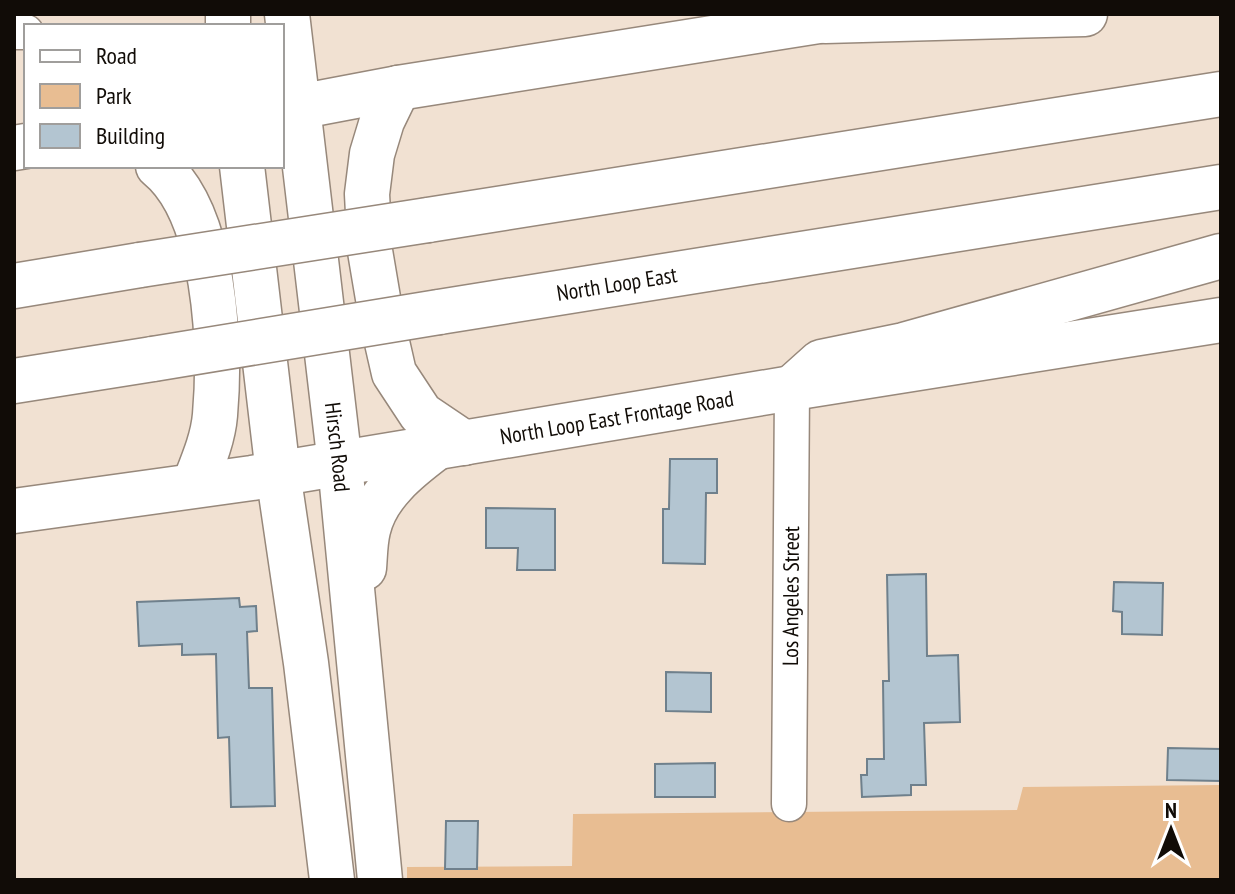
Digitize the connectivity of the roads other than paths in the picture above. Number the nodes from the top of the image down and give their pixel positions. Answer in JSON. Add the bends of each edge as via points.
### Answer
{"nodes":[{"id":1,"x":287,"y":14,"type":"edge"},
{"id":2,"x":1085,"y":14,"type":"edge"},
{"id":3,"x":839,"y":16,"type":"edge"},
{"id":4,"x":398,"y":88,"type":"junction"},
{"id":5,"x":1221,"y":94,"type":"edge"},
{"id":6,"x":290,"y":109,"type":"edge"},
{"id":7,"x":160,"y":168,"type":"edge"},
{"id":8,"x":242,"y":168,"type":"edge"},
{"id":9,"x":1221,"y":187,"type":"edge"},
{"id":10,"x":1221,"y":256,"type":"edge"},
{"id":11,"x":14,"y":286,"type":"edge"},
{"id":12,"x":1221,"y":320,"type":"edge"},
{"id":13,"x":14,"y":381,"type":"edge"},
{"id":14,"x":792,"y":388,"type":"junction"},
{"id":15,"x":450,"y":445,"type":"junction"},
{"id":16,"x":340,"y":464,"type":"junction"},
{"id":17,"x":278,"y":473,"type":"junction"},
{"id":18,"x":194,"y":485,"type":"junction"},
{"id":19,"x":14,"y":511,"type":"edge"},
{"id":20,"x":357,"y":630,"type":"junction"},
{"id":21,"x":789,"y":804,"type":"dead end"},
{"id":22,"x":332,"y":880,"type":"edge"},
{"id":23,"x":380,"y":880,"type":"edge"}],
"edges":[{"from":1,"to":6,"type":"main road","name":"Hirsch Road"},
{"from":2,"to":3,"type":"main road"},
{"from":3,"to":4,"type":"main road"},
{"from":4,"to":6,"type":"main road"},
{"from":4,"to":15,"type":"main road","via":[[372,154],[367,194],[370,251],[394,373]]},
{"from":5,"to":11,"type":"main road","bridge":true},
{"from":6,"to":16,"type":"main road","name":"Hirsch Road"},
{"from":7,"to":18,"type":"main road","via":[[191,211],[210,275],[217,340],[215,417]]},
{"from":8,"to":17,"type":"main road"},
{"from":9,"to":13,"type":"main road","name":"North Loop East","bridge":true},
{"from":10,"to":14,"type":"main road","via":[[904,345],[821,362]]},
{"from":12,"to":14,"type":"main road","name":"North Loop East Frontage Road"},
{"from":14,"to":15,"type":"main road","name":"North Loop East Frontage Road"},
{"from":14,"to":21,"type":"street","name":"Los Angeles Street"},
{"from":15,"to":16,"type":"main road","name":"North Loop East Frontage Road"},
{"from":15,"to":20,"type":"main road","via":[[407,470],[377,507],[368,529]]},
{"from":16,"to":17,"type":"main road","name":"North Loop East Frontage Road"},
{"from":16,"to":20,"type":"main road","name":"Hirsch Road"},
{"from":17,"to":18,"type":"main road","name":"North Loop East Frontage Road"},
{"from":17,"to":22,"type":"main road"},
{"from":18,"to":19,"type":"main road","name":"North Loop East Frontage Road"},
{"from":20,"to":23,"type":"main road","name":"Hirsch Road"}]}
